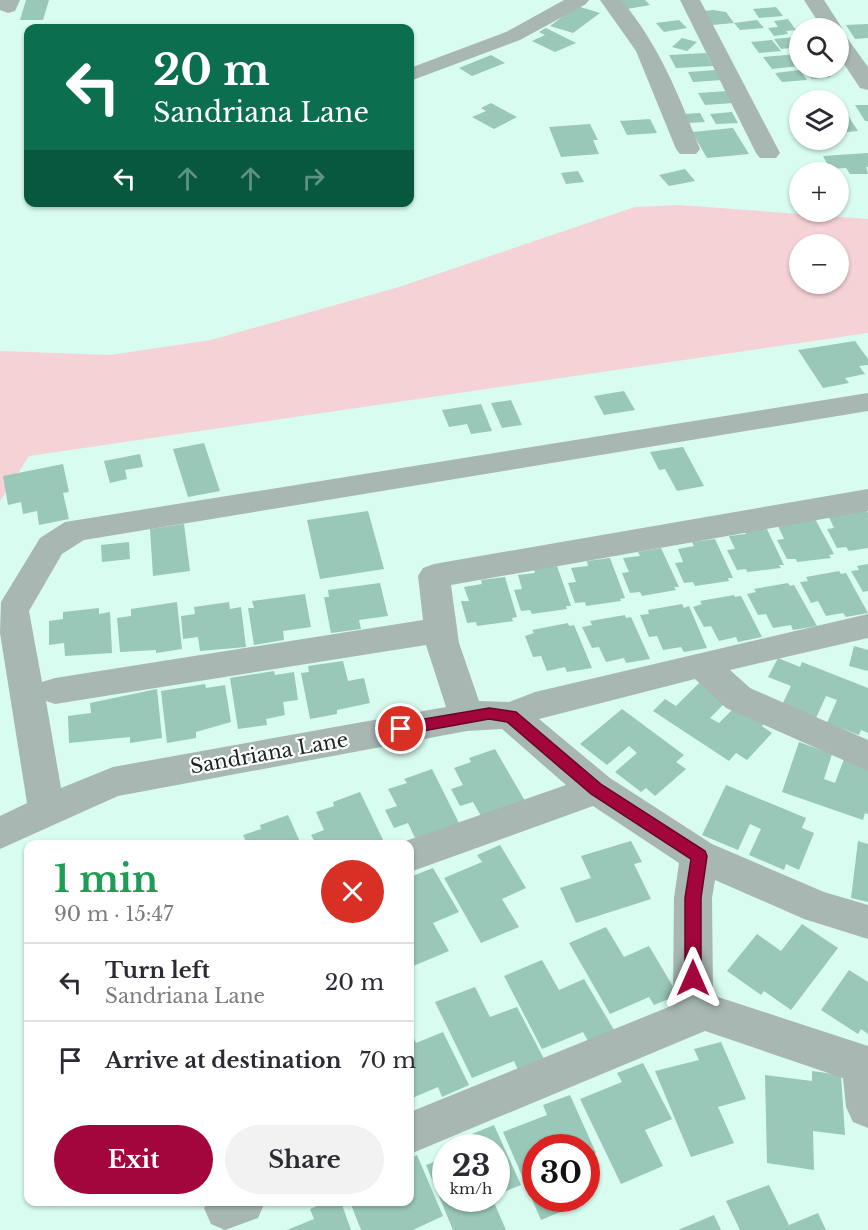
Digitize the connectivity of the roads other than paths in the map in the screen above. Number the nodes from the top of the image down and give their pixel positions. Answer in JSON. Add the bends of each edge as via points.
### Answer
{"nodes":[{"id":1,"x":579,"y":0,"type":"edge"},
{"id":2,"x":610,"y":0,"type":"edge"},
{"id":3,"x":690,"y":0,"type":"edge"},
{"id":4,"x":814,"y":0,"type":"edge"},
{"id":5,"x":826,"y":18,"type":"edge"},
{"id":6,"x":849,"y":55,"type":"edge"},
{"id":7,"x":414,"y":73,"type":"edge"},
{"id":8,"x":868,"y":83,"type":"edge"},
{"id":9,"x":688,"y":149,"type":"dead end"},
{"id":10,"x":768,"y":153,"type":"dead end"},
{"id":11,"x":868,"y":402,"type":"edge"},
{"id":12,"x":868,"y":500,"type":"edge"},
{"id":13,"x":868,"y":626,"type":"edge"},
{"id":14,"x":440,"y":630,"type":"junction"},
{"id":15,"x":700,"y":664,"type":"junction"},
{"id":16,"x":55,"y":691,"type":"dead end"},
{"id":17,"x":511,"y":716,"type":"junction"},
{"id":18,"x":467,"y":717,"type":"junction"},
{"id":19,"x":868,"y":756,"type":"edge"},
{"id":20,"x":597,"y":789,"type":"junction"},
{"id":21,"x":47,"y":811,"type":"junction"},
{"id":22,"x":0,"y":833,"type":"edge"},
{"id":23,"x":414,"y":855,"type":"edge"},
{"id":24,"x":699,"y":856,"type":"junction"},
{"id":25,"x":868,"y":922,"type":"edge"},
{"id":26,"x":704,"y":1012,"type":"junction"},
{"id":27,"x":868,"y":1107,"type":"edge"},
{"id":28,"x":414,"y":1131,"type":"edge"}],
"edges":[{"from":1,"to":7,"type":"street","via":[[513,36]]},
{"from":2,"to":9,"type":"street","via":[[626,17],[661,75]]},
{"from":3,"to":10,"type":"street"},
{"from":4,"to":5,"type":"street"},
{"from":6,"to":8,"type":"street"},
{"from":11,"to":21,"type":"street","via":[[76,530],[51,546],[13,611]]},
{"from":12,"to":14,"type":"street","via":[[434,576]]},
{"from":13,"to":15,"type":"street"},
{"from":14,"to":16,"type":"street"},
{"from":14,"to":18,"type":"street"},
{"from":15,"to":17,"type":"street","via":[[535,706]]},
{"from":15,"to":19,"type":"street","via":[[738,698]]},
{"from":17,"to":18,"type":"street","name":"Sandriana Lane"},
{"from":17,"to":20,"type":"street"},
{"from":18,"to":21,"type":"street","name":"Sandriana Lane","via":[[113,782]]},
{"from":20,"to":23,"type":"street"},
{"from":20,"to":24,"type":"street"},
{"from":21,"to":22,"type":"street","name":"Sandriana Lane"},
{"from":24,"to":25,"type":"street","via":[[818,907]]},
{"from":24,"to":26,"type":"street","via":[[693,898],[693,997]]},
{"from":26,"to":27,"type":"street","via":[[863,1064]]},
{"from":26,"to":28,"type":"street"}]}
